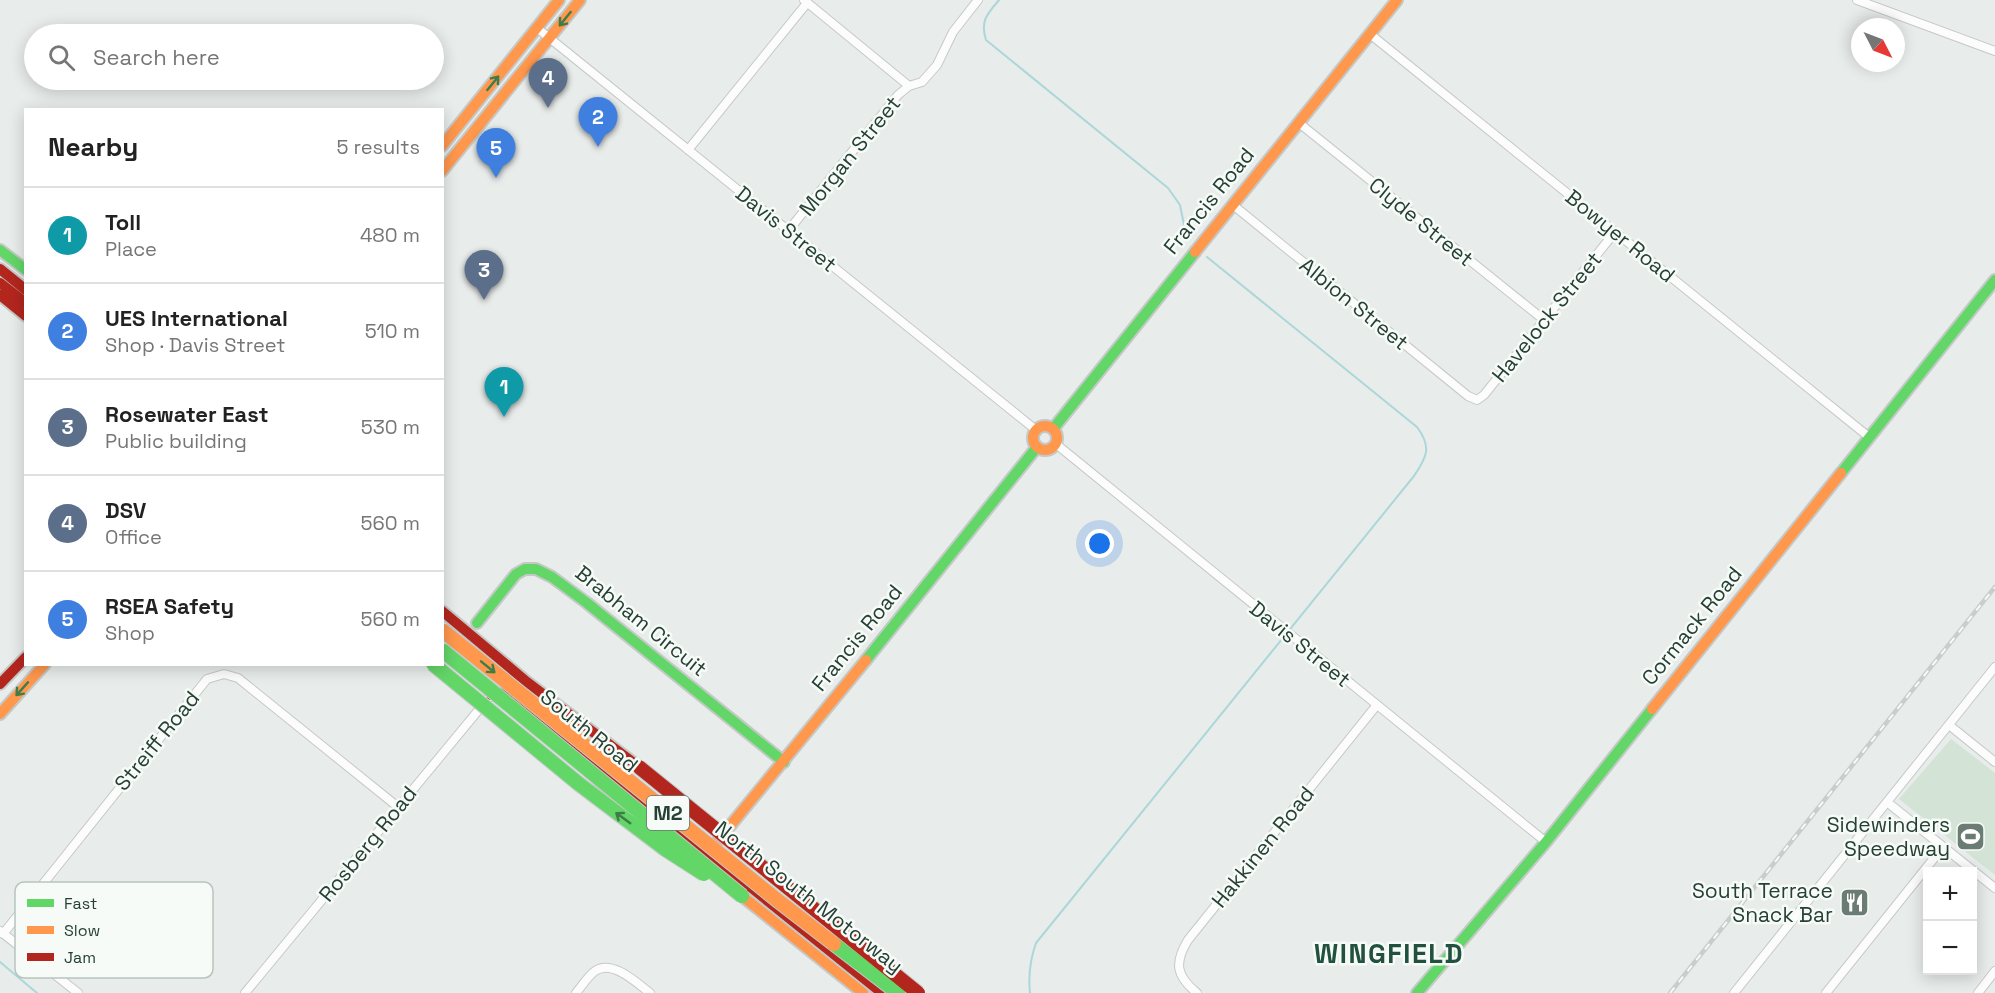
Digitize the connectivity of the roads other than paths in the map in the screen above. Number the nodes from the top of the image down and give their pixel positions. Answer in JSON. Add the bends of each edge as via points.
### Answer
{"nodes":[{"id":1,"x":559,"y":0,"type":"edge"},
{"id":2,"x":580,"y":0,"type":"edge"},
{"id":3,"x":978,"y":0,"type":"edge"},
{"id":4,"x":1397,"y":0,"type":"edge"},
{"id":5,"x":1857,"y":0,"type":"edge"},
{"id":6,"x":805,"y":1,"type":"edge"},
{"id":7,"x":537,"y":28,"type":"junction"},
{"id":8,"x":1370,"y":34,"type":"junction"},
{"id":9,"x":549,"y":38,"type":"junction"},
{"id":10,"x":1995,"y":51,"type":"edge"},
{"id":11,"x":909,"y":86,"type":"junction"},
{"id":12,"x":1299,"y":123,"type":"junction"},
{"id":13,"x":444,"y":144,"type":"edge"},
{"id":14,"x":688,"y":150,"type":"junction"},
{"id":15,"x":444,"y":169,"type":"edge"},
{"id":16,"x":1233,"y":205,"type":"junction"},
{"id":17,"x":788,"y":231,"type":"junction"},
{"id":18,"x":1615,"y":232,"type":"junction"},
{"id":19,"x":0,"y":250,"type":"edge"},
{"id":20,"x":24,"y":268,"type":"edge"},
{"id":21,"x":0,"y":269,"type":"edge"},
{"id":22,"x":1995,"y":280,"type":"edge"},
{"id":23,"x":0,"y":283,"type":"edge"},
{"id":24,"x":24,"y":288,"type":"edge"},
{"id":25,"x":0,"y":296,"type":"edge"},
{"id":26,"x":24,"y":301,"type":"edge"},
{"id":27,"x":24,"y":314,"type":"edge"},
{"id":28,"x":1544,"y":320,"type":"junction"},
{"id":29,"x":1477,"y":400,"type":"joint"},
{"id":30,"x":1053,"y":429,"type":"junction"},
{"id":31,"x":1036,"y":430,"type":"junction"},
{"id":32,"x":1869,"y":437,"type":"junction"},
{"id":33,"x":1056,"y":444,"type":"junction"},
{"id":34,"x":1037,"y":447,"type":"junction"},
{"id":35,"x":444,"y":613,"type":"edge"},
{"id":36,"x":456,"y":623,"type":"junction"},
{"id":37,"x":477,"y":623,"type":"junction"},
{"id":38,"x":444,"y":632,"type":"edge"},
{"id":39,"x":478,"y":640,"type":"junction"},
{"id":40,"x":444,"y":652,"type":"edge"},
{"id":41,"x":24,"y":659,"type":"edge"},
{"id":42,"x":43,"y":666,"type":"edge"},
{"id":43,"x":435,"y":666,"type":"edge"},
{"id":44,"x":1995,"y":667,"type":"edge"},
{"id":45,"x":0,"y":684,"type":"edge"},
{"id":46,"x":491,"y":695,"type":"joint"},
{"id":47,"x":1376,"y":706,"type":"junction"},
{"id":48,"x":0,"y":714,"type":"edge"},
{"id":49,"x":1949,"y":725,"type":"junction"},
{"id":50,"x":784,"y":762,"type":"junction"},
{"id":51,"x":1995,"y":762,"type":"edge"},
{"id":52,"x":1887,"y":802,"type":"junction"},
{"id":53,"x":398,"y":807,"type":"junction"},
{"id":54,"x":1545,"y":842,"type":"junction"},
{"id":55,"x":1943,"y":847,"type":"junction"},
{"id":56,"x":707,"y":854,"type":"junction"},
{"id":57,"x":42,"y":882,"type":"edge"},
{"id":58,"x":1995,"y":888,"type":"edge"},
{"id":59,"x":742,"y":896,"type":"junction"},
{"id":60,"x":15,"y":915,"type":"edge"},
{"id":61,"x":1,"y":932,"type":"edge"},
{"id":62,"x":15,"y":943,"type":"edge"},
{"id":63,"x":1995,"y":971,"type":"edge"},
{"id":64,"x":59,"y":978,"type":"edge"},
{"id":65,"x":249,"y":992,"type":"edge"},
{"id":66,"x":78,"y":993,"type":"edge"},
{"id":67,"x":576,"y":993,"type":"edge"},
{"id":68,"x":650,"y":993,"type":"edge"},
{"id":69,"x":863,"y":993,"type":"edge"},
{"id":70,"x":882,"y":993,"type":"edge"},
{"id":71,"x":898,"y":993,"type":"edge"},
{"id":72,"x":918,"y":993,"type":"edge"},
{"id":73,"x":1197,"y":993,"type":"edge"},
{"id":74,"x":1416,"y":993,"type":"edge"},
{"id":75,"x":1735,"y":993,"type":"edge"},
{"id":76,"x":1826,"y":993,"type":"edge"},
{"id":77,"x":1978,"y":993,"type":"edge"}],
"edges":[{"from":1,"to":7,"type":"main road"},
{"from":2,"to":9,"type":"main road","one_way":true},
{"from":3,"to":11,"type":"street","name":"Morgan Street","via":[[953,32],[937,65],[922,82]]},
{"from":4,"to":8,"type":"main road","name":"Francis Road"},
{"from":5,"to":10,"type":"street"},
{"from":6,"to":11,"type":"street"},
{"from":6,"to":14,"type":"street"},
{"from":7,"to":9,"type":"street","name":"Davis Street"},
{"from":13,"to":7,"type":"main road","one_way":true},
{"from":8,"to":12,"type":"main road","name":"Francis Road"},
{"from":8,"to":18,"type":"street","name":"Bowyer Road"},
{"from":9,"to":14,"type":"street","name":"Davis Street"},
{"from":9,"to":15,"type":"main road"},
{"from":11,"to":17,"type":"street","name":"Morgan Street"},
{"from":12,"to":16,"type":"main road","name":"Francis Road"},
{"from":12,"to":28,"type":"street","name":"Clyde Street"},
{"from":14,"to":17,"type":"street","name":"Davis Street"},
{"from":16,"to":29,"type":"street","name":"Albion Street"},
{"from":16,"to":30,"type":"main road","name":"Francis Road"},
{"from":17,"to":31,"type":"street","name":"Davis Street"},
{"from":18,"to":28,"type":"street","name":"Havelock Street"},
{"from":18,"to":32,"type":"street","name":"Bowyer Road"},
{"from":19,"to":20,"type":"main road"},
{"from":21,"to":24,"type":"main road"},
{"from":22,"to":32,"type":"main road","name":"Cormack Road"},
{"from":23,"to":26,"type":"main road"},
{"from":25,"to":27,"type":"main road"},
{"from":28,"to":29,"type":"street","name":"Havelock Street"},
{"from":30,"to":31,"type":"main road","via":[[1046,426]]},
{"from":30,"to":33,"type":"main road"},
{"from":31,"to":34,"type":"main road","via":[[1033,437]]},
{"from":32,"to":54,"type":"main road","name":"Cormack Road"},
{"from":33,"to":34,"type":"main road","via":[[1045,450]]},
{"from":33,"to":47,"type":"street","name":"Davis Street"},
{"from":34,"to":50,"type":"main road","name":"Francis Road"},
{"from":35,"to":36,"type":"main road"},
{"from":36,"to":37,"type":"main road"},
{"from":36,"to":39,"type":"main road"},
{"from":37,"to":39,"type":"main road"},
{"from":37,"to":50,"type":"main road","name":"Brabham Circuit","via":[[516,574],[536,569],[587,603]]},
{"from":38,"to":71,"type":"main road","name":"North South Motorway","number":"M2","one_way":true,"bridge":true},
{"from":39,"to":72,"type":"main road","bridge":true},
{"from":40,"to":59,"type":"main road","name":"North South Motorway","number":"M2","bridge":true},
{"from":41,"to":45,"type":"main road"},
{"from":42,"to":48,"type":"main road","one_way":true},
{"from":59,"to":43,"type":"main road","one_way":true,"bridge":true,"via":[[688,865],[601,802]]},
{"from":44,"to":49,"type":"street"},
{"from":46,"to":53,"type":"street","name":"Rosberg Road"},
{"from":46,"to":56,"type":"main road","name":"South Road","via":[[505,693],[514,697]]},
{"from":47,"to":54,"type":"street","name":"Davis Street"},
{"from":47,"to":73,"type":"street","name":"Hakkinen Road","via":[[1188,940],[1178,962],[1185,981]]},
{"from":49,"to":51,"type":"street"},
{"from":49,"to":52,"type":"street"},
{"from":50,"to":56,"type":"main road","name":"Francis Road"},
{"from":52,"to":55,"type":"street"},
{"from":52,"to":75,"type":"street"},
{"from":53,"to":57,"type":"street","name":"Streiff Road","via":[[238,678],[224,674],[207,679]]},
{"from":53,"to":65,"type":"street","name":"Rosberg Road"},
{"from":54,"to":74,"type":"main road","name":"Cormack Road"},
{"from":55,"to":58,"type":"street"},
{"from":55,"to":76,"type":"street"},
{"from":56,"to":70,"type":"main road","name":"South Road"},
{"from":59,"to":69,"type":"main road","name":"North South Motorway","number":"M2"},
{"from":60,"to":61,"type":"street","name":"Streiff Road"},
{"from":61,"to":62,"type":"street"},
{"from":63,"to":77,"type":"street"},
{"from":64,"to":66,"type":"street"},
{"from":67,"to":68,"type":"street","via":[[596,970],[605,968],[618,970]]}]}
